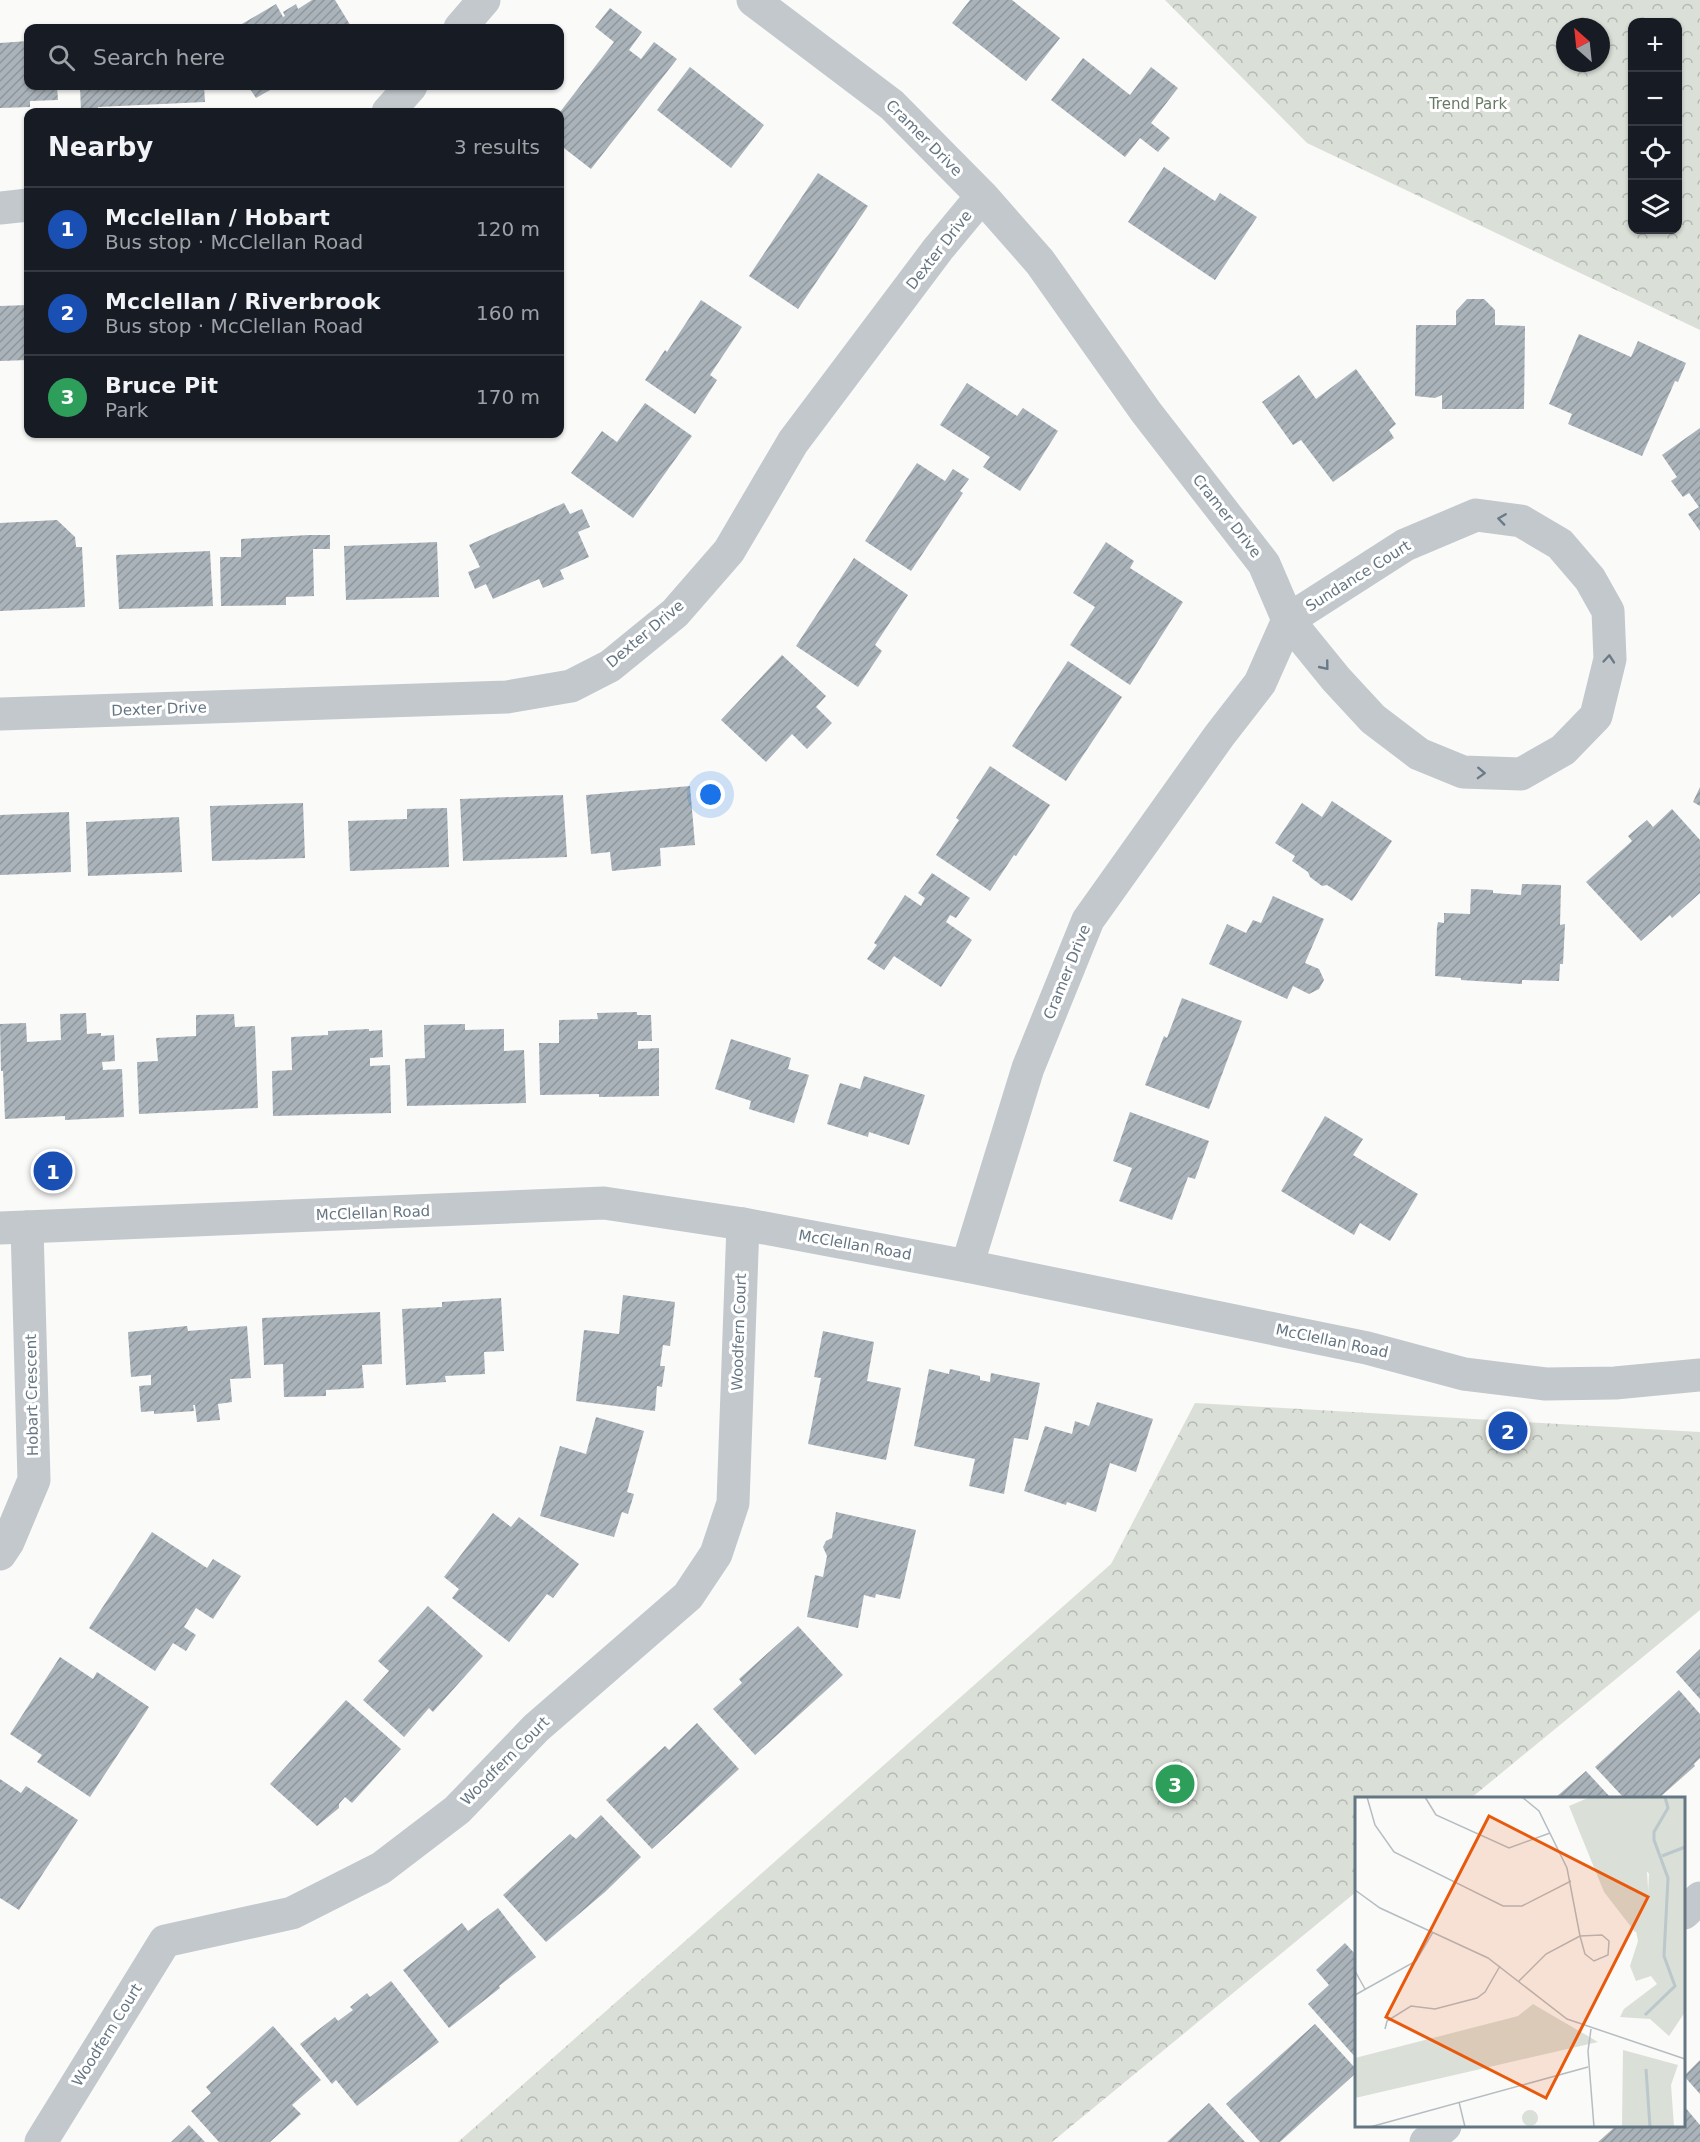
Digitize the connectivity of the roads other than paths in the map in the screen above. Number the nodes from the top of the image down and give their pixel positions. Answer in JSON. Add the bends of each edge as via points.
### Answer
{"nodes":[{"id":1,"x":484,"y":0,"type":"edge"},
{"id":2,"x":753,"y":0,"type":"edge"},
{"id":3,"x":463,"y":24,"type":"edge"},
{"id":4,"x":407,"y":90,"type":"edge"},
{"id":5,"x":392,"y":108,"type":"edge"},
{"id":6,"x":982,"y":196,"type":"junction"},
{"id":7,"x":24,"y":205,"type":"edge"},
{"id":8,"x":0,"y":208,"type":"edge"},
{"id":9,"x":1288,"y":620,"type":"junction"},
{"id":10,"x":0,"y":714,"type":"edge"},
{"id":11,"x":743,"y":1224,"type":"junction"},
{"id":12,"x":14,"y":1228,"type":"edge"},
{"id":13,"x":967,"y":1266,"type":"junction"},
{"id":14,"x":1700,"y":1375,"type":"edge"},
{"id":15,"x":0,"y":1554,"type":"edge"},
{"id":16,"x":1700,"y":1898,"type":"edge"},
{"id":17,"x":1685,"y":1911,"type":"edge"},
{"id":18,"x":1444,"y":2127,"type":"edge"},
{"id":19,"x":41,"y":2142,"type":"edge"},
{"id":20,"x":1426,"y":2142,"type":"edge"}],
"edges":[{"from":1,"to":3,"type":"street"},
{"from":2,"to":6,"type":"street","name":"Cramer Drive","via":[[892,105]]},
{"from":4,"to":5,"type":"street"},
{"from":6,"to":9,"type":"street","name":"Cramer Drive","via":[[1040,262],[1146,412],[1264,564]]},
{"from":6,"to":10,"type":"street","name":"Dexter Drive","via":[[793,442],[729,551],[675,613],[610,666],[571,686],[507,697]]},
{"from":7,"to":8,"type":"street"},
{"from":9,"to":9,"type":"street","name":"Sundance Court","one_way":true,"via":[[1373,719],[1419,754],[1462,772],[1521,774],[1563,750],[1596,716],[1610,659],[1608,611],[1590,579],[1560,544],[1521,521],[1476,515],[1405,545]]},
{"from":9,"to":13,"type":"street","name":"Cramer Drive","via":[[1260,683],[1088,920],[1028,1068]]},
{"from":11,"to":12,"type":"street","name":"McClellan Road","via":[[604,1203]]},
{"from":11,"to":13,"type":"street","name":"McClellan Road"},
{"from":11,"to":19,"type":"street","name":"Woodfern Court","via":[[733,1503],[716,1554],[688,1596],[536,1728],[457,1810],[381,1868],[292,1913],[165,1941]]},
{"from":12,"to":15,"type":"street","name":"Hobart Crescent","via":[[34,1480]]},
{"from":13,"to":14,"type":"street","name":"McClellan Road","via":[[1367,1348],[1464,1374],[1546,1383],[1615,1383]]},
{"from":16,"to":17,"type":"street"},
{"from":18,"to":20,"type":"street"}]}
